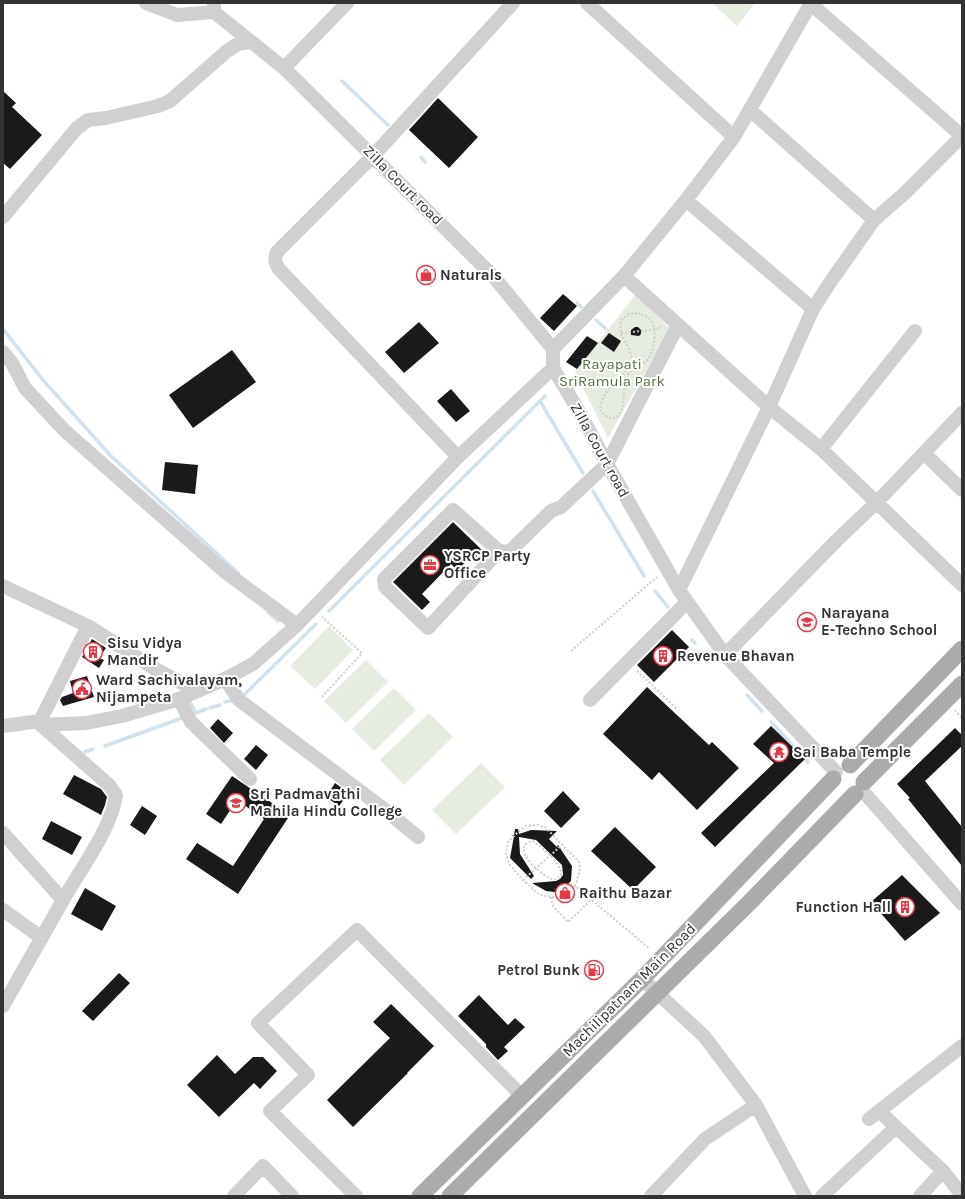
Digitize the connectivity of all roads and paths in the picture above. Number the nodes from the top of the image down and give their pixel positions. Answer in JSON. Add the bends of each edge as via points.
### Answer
{"nodes":[{"id":1,"x":146,"y":3,"type":"edge"},
{"id":2,"x":347,"y":3,"type":"edge"},
{"id":3,"x":512,"y":3,"type":"edge"},
{"id":4,"x":587,"y":3,"type":"edge"},
{"id":5,"x":811,"y":3,"type":"edge"},
{"id":6,"x":214,"y":8,"type":"edge"},
{"id":7,"x":250,"y":42,"type":"junction"},
{"id":8,"x":284,"y":68,"type":"junction"},
{"id":9,"x":750,"y":110,"type":"junction"},
{"id":10,"x":962,"y":136,"type":"edge"},
{"id":11,"x":734,"y":137,"type":"junction"},
{"id":12,"x":373,"y":156,"type":"junction"},
{"id":13,"x":686,"y":200,"type":"junction"},
{"id":14,"x":3,"y":217,"type":"edge"},
{"id":15,"x":874,"y":220,"type":"junction"},
{"id":16,"x":624,"y":276,"type":"junction"},
{"id":17,"x":813,"y":309,"type":"junction"},
{"id":18,"x":678,"y":325,"type":"junction"},
{"id":19,"x":654,"y":330,"type":"junction"},
{"id":20,"x":915,"y":331,"type":"dead end"},
{"id":21,"x":621,"y":333,"type":"junction"},
{"id":22,"x":553,"y":349,"type":"junction"},
{"id":23,"x":3,"y":352,"type":"edge"},
{"id":24,"x":553,"y":368,"type":"junction"},
{"id":25,"x":769,"y":407,"type":"junction"},
{"id":26,"x":962,"y":413,"type":"edge"},
{"id":27,"x":821,"y":449,"type":"junction"},
{"id":28,"x":924,"y":453,"type":"junction"},
{"id":29,"x":458,"y":457,"type":"junction"},
{"id":30,"x":607,"y":464,"type":"junction"},
{"id":31,"x":962,"y":490,"type":"edge"},
{"id":32,"x":877,"y":502,"type":"junction"},
{"id":33,"x":499,"y":552,"type":"junction"},
{"id":34,"x":667,"y":569,"type":"junction"},
{"id":35,"x":962,"y":585,"type":"edge"},
{"id":36,"x":3,"y":586,"type":"edge"},
{"id":37,"x":679,"y":590,"type":"junction"},
{"id":38,"x":687,"y":602,"type":"junction"},
{"id":39,"x":312,"y":609,"type":"junction"},
{"id":40,"x":297,"y":625,"type":"junction"},
{"id":41,"x":88,"y":626,"type":"junction"},
{"id":42,"x":962,"y":649,"type":"edge"},
{"id":43,"x":571,"y":651,"type":"dead end"},
{"id":44,"x":725,"y":654,"type":"junction"},
{"id":45,"x":627,"y":662,"type":"junction"},
{"id":46,"x":225,"y":679,"type":"junction"},
{"id":47,"x":962,"y":684,"type":"edge"},
{"id":48,"x":197,"y":691,"type":"junction"},
{"id":49,"x":322,"y":697,"type":"dead end"},
{"id":50,"x":179,"y":699,"type":"junction"},
{"id":51,"x":590,"y":700,"type":"dead end"},
{"id":52,"x":677,"y":708,"type":"dead end"},
{"id":53,"x":40,"y":723,"type":"junction"},
{"id":54,"x":3,"y":726,"type":"edge"},
{"id":55,"x":840,"y":772,"type":"junction"},
{"id":56,"x":250,"y":778,"type":"dead end"},
{"id":57,"x":860,"y":788,"type":"junction"},
{"id":58,"x":3,"y":833,"type":"edge"},
{"id":59,"x":418,"y":837,"type":"dead end"},
{"id":60,"x":563,"y":844,"type":"junction"},
{"id":61,"x":550,"y":856,"type":"junction"},
{"id":62,"x":537,"y":868,"type":"junction"},
{"id":63,"x":523,"y":880,"type":"junction"},
{"id":64,"x":575,"y":886,"type":"junction"},
{"id":65,"x":551,"y":897,"type":"junction"},
{"id":66,"x":63,"y":900,"type":"junction"},
{"id":67,"x":591,"y":900,"type":"junction"},
{"id":68,"x":962,"y":904,"type":"edge"},
{"id":69,"x":3,"y":910,"type":"edge"},
{"id":70,"x":42,"y":938,"type":"junction"},
{"id":71,"x":662,"y":959,"type":"junction"},
{"id":72,"x":642,"y":979,"type":"junction"},
{"id":73,"x":657,"y":993,"type":"junction"},
{"id":74,"x":3,"y":1006,"type":"edge"},
{"id":75,"x":962,"y":1046,"type":"edge"},
{"id":76,"x":522,"y":1096,"type":"junction"},
{"id":77,"x":756,"y":1105,"type":"junction"},
{"id":78,"x":896,"y":1127,"type":"junction"},
{"id":79,"x":943,"y":1171,"type":"junction"},
{"id":80,"x":962,"y":1195,"type":"edge"},
{"id":81,"x":234,"y":1196,"type":"edge"},
{"id":82,"x":292,"y":1196,"type":"edge"},
{"id":83,"x":356,"y":1196,"type":"edge"},
{"id":84,"x":420,"y":1196,"type":"edge"},
{"id":85,"x":450,"y":1196,"type":"edge"},
{"id":86,"x":651,"y":1196,"type":"edge"},
{"id":87,"x":805,"y":1196,"type":"edge"},
{"id":88,"x":822,"y":1196,"type":"edge"},
{"id":89,"x":920,"y":1196,"type":"edge"}],
"edges":[{"from":1,"to":6,"type":"street","via":[[177,15]]},
{"from":2,"to":8,"type":"street"},
{"from":3,"to":12,"type":"street"},
{"from":4,"to":11,"type":"street"},
{"from":5,"to":9,"type":"street"},
{"from":5,"to":10,"type":"street"},
{"from":6,"to":7,"type":"street","name":"Zilla Court road"},
{"from":7,"to":8,"type":"street","name":"Zilla Court road"},
{"from":7,"to":14,"type":"street","via":[[238,44],[227,51],[170,101],[158,106],[88,120],[77,128]]},
{"from":8,"to":12,"type":"street","name":"Zilla Court road"},
{"from":9,"to":11,"type":"street"},
{"from":9,"to":15,"type":"street"},
{"from":10,"to":15,"type":"street"},
{"from":11,"to":13,"type":"street"},
{"from":12,"to":22,"type":"street","name":"Zilla Court road","via":[[493,276]]},
{"from":12,"to":29,"type":"street","via":[[277,252],[275,264]]},
{"from":13,"to":16,"type":"street"},
{"from":13,"to":17,"type":"street"},
{"from":15,"to":17,"type":"street"},
{"from":16,"to":18,"type":"street"},
{"from":16,"to":22,"type":"street"},
{"from":17,"to":25,"type":"street"},
{"from":18,"to":25,"type":"street"},
{"from":18,"to":30,"type":"street"},
{"from":19,"to":21,"type":"path"},
{"from":19,"to":21,"type":"path","via":[[649,318],[629,314],[621,320]]},
{"from":19,"to":21,"type":"path","via":[[651,354],[645,363],[627,376],[623,405],[619,414],[611,418],[603,414],[600,402],[609,387],[625,371],[631,359],[629,348]]},
{"from":20,"to":27,"type":"street"},
{"from":22,"to":24,"type":"street"},
{"from":23,"to":40,"type":"street","via":[[26,388],[65,431],[224,571]]},
{"from":24,"to":29,"type":"street"},
{"from":24,"to":30,"type":"street","name":"Zilla Court road"},
{"from":25,"to":27,"type":"street"},
{"from":25,"to":37,"type":"street"},
{"from":26,"to":28,"type":"street"},
{"from":27,"to":32,"type":"street"},
{"from":28,"to":31,"type":"street"},
{"from":28,"to":32,"type":"street"},
{"from":29,"to":39,"type":"street"},
{"from":30,"to":33,"type":"street","via":[[561,508],[551,511],[509,552]]},
{"from":30,"to":34,"type":"street","name":"Zilla Court road"},
{"from":32,"to":35,"type":"street"},
{"from":32,"to":44,"type":"street"},
{"from":33,"to":33,"type":"street","via":[[428,628],[385,587],[384,579],[453,510]]},
{"from":34,"to":37,"type":"street","name":"Zilla Court road"},
{"from":34,"to":43,"type":"path"},
{"from":36,"to":41,"type":"street"},
{"from":37,"to":38,"type":"street","name":"Zilla Court road"},
{"from":38,"to":44,"type":"street","name":"Zilla Court road"},
{"from":38,"to":45,"type":"street"},
{"from":39,"to":40,"type":"street"},
{"from":39,"to":49,"type":"path","via":[[362,652]]},
{"from":40,"to":46,"type":"street","via":[[253,664]]},
{"from":41,"to":48,"type":"street","via":[[157,670]]},
{"from":41,"to":53,"type":"street"},
{"from":42,"to":55,"type":"main road","name":"Machilipatnam Main Road"},
{"from":44,"to":55,"type":"street","name":"Zilla Court road"},
{"from":45,"to":51,"type":"street"},
{"from":45,"to":52,"type":"path"},
{"from":46,"to":48,"type":"street"},
{"from":46,"to":59,"type":"street","via":[[239,700]]},
{"from":47,"to":57,"type":"main road","name":"Machilipatnam Main Road"},
{"from":48,"to":50,"type":"street"},
{"from":50,"to":53,"type":"street","via":[[115,717],[86,722]]},
{"from":50,"to":56,"type":"street","via":[[191,722]]},
{"from":53,"to":54,"type":"street"},
{"from":53,"to":66,"type":"street","via":[[116,794],[115,804],[99,840]]},
{"from":55,"to":57,"type":"main road","via":[[857,768],[862,774]]},
{"from":55,"to":57,"type":"main road","via":[[835,788],[840,792],[847,795]]},
{"from":55,"to":71,"type":"main road","name":"Machilipatnam Main Road"},
{"from":57,"to":68,"type":"street"},
{"from":57,"to":73,"type":"main road","name":"Machilipatnam Main Road"},
{"from":58,"to":66,"type":"street"},
{"from":60,"to":61,"type":"path"},
{"from":60,"to":63,"type":"path","via":[[546,828],[538,825],[526,826],[518,832],[508,842],[506,853],[509,864]]},
{"from":60,"to":64,"type":"path","via":[[579,862],[580,871]]},
{"from":61,"to":62,"type":"path"},
{"from":61,"to":62,"type":"path","via":[[561,870],[558,878],[546,877]]},
{"from":61,"to":62,"type":"path","via":[[533,841],[527,842],[523,851]]},
{"from":62,"to":63,"type":"path"},
{"from":63,"to":65,"type":"path","via":[[540,894]]},
{"from":64,"to":65,"type":"path","via":[[562,896]]},
{"from":64,"to":67,"type":"path"},
{"from":65,"to":67,"type":"path","via":[[553,906],[568,922]]},
{"from":66,"to":70,"type":"street"},
{"from":67,"to":71,"type":"path"},
{"from":69,"to":70,"type":"street"},
{"from":70,"to":74,"type":"street"},
{"from":71,"to":72,"type":"main road","name":"Machilipatnam Main Road"},
{"from":72,"to":73,"type":"street"},
{"from":72,"to":76,"type":"main road","name":"Machilipatnam Main Road"},
{"from":73,"to":77,"type":"street","via":[[704,1036]]},
{"from":73,"to":85,"type":"main road","name":"Machilipatnam Main Road"},
{"from":75,"to":78,"type":"street","via":[[874,1115]]},
{"from":76,"to":83,"type":"street","via":[[357,930],[258,1023],[308,1075],[270,1111]]},
{"from":76,"to":84,"type":"main road","name":"Machilipatnam Main Road"},
{"from":77,"to":86,"type":"street","via":[[705,1139]]},
{"from":77,"to":87,"type":"street"},
{"from":78,"to":79,"type":"street"},
{"from":78,"to":88,"type":"street"},
{"from":79,"to":80,"type":"street"},
{"from":79,"to":89,"type":"street"},
{"from":81,"to":82,"type":"street","via":[[263,1166]]}]}
